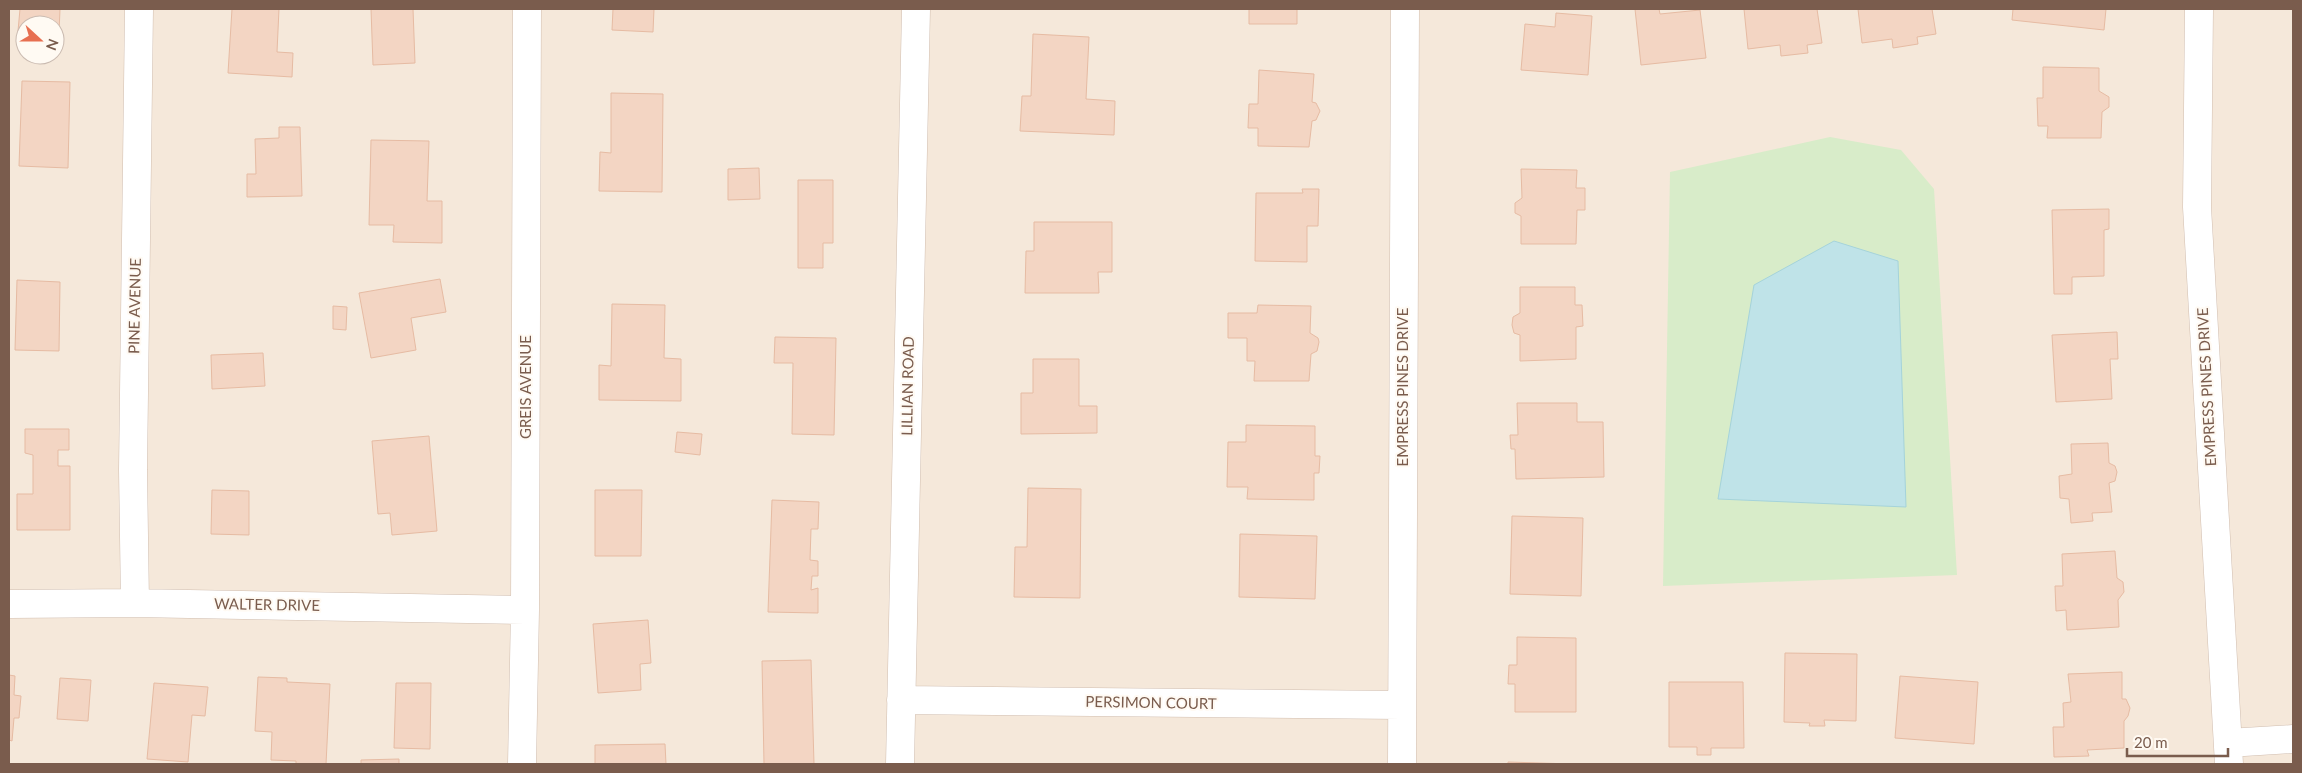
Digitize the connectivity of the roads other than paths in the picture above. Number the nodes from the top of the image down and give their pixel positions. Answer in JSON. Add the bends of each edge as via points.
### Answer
{"nodes":[{"id":1,"x":139,"y":9,"type":"edge"},
{"id":2,"x":527,"y":9,"type":"edge"},
{"id":3,"x":916,"y":9,"type":"edge"},
{"id":4,"x":1405,"y":9,"type":"edge"},
{"id":5,"x":2199,"y":9,"type":"edge"},
{"id":6,"x":135,"y":603,"type":"junction"},
{"id":7,"x":9,"y":604,"type":"edge"},
{"id":8,"x":525,"y":610,"type":"junction"},
{"id":9,"x":901,"y":700,"type":"junction"},
{"id":10,"x":1401,"y":705,"type":"junction"},
{"id":11,"x":2293,"y":739,"type":"edge"},
{"id":12,"x":2228,"y":754,"type":"edge"},
{"id":13,"x":522,"y":764,"type":"edge"},
{"id":14,"x":900,"y":764,"type":"edge"},
{"id":15,"x":1402,"y":764,"type":"edge"}],
"edges":[{"from":1,"to":6,"type":"street","name":"PINE AVENUE","via":[[133,470]]},
{"from":2,"to":8,"type":"street","name":"GREIS AVENUE"},
{"from":3,"to":9,"type":"street","name":"LILLIAN ROAD"},
{"from":4,"to":10,"type":"street","name":"EMPRESS PINES DRIVE"},
{"from":5,"to":12,"type":"street","name":"EMPRESS PINES DRIVE","via":[[2197,207]]},
{"from":6,"to":7,"type":"street","name":"WALTER DRIVE"},
{"from":6,"to":8,"type":"street","name":"WALTER DRIVE"},
{"from":8,"to":13,"type":"street","name":"GREIS AVENUE"},
{"from":9,"to":10,"type":"street","name":"PERSIMON COURT"},
{"from":9,"to":14,"type":"street","name":"LILLIAN ROAD"},
{"from":10,"to":15,"type":"street","name":"EMPRESS PINES DRIVE"},
{"from":11,"to":12,"type":"street"}]}
